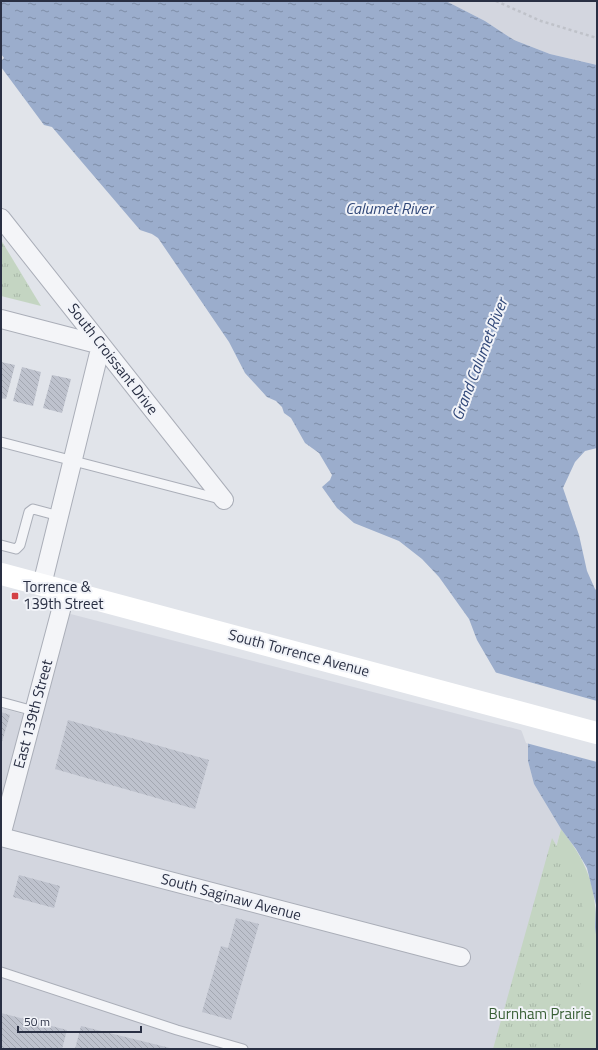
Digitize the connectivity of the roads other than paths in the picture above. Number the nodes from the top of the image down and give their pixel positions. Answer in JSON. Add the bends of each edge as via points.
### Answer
{"nodes":[{"id":1,"x":1,"y":218,"type":"edge"},
{"id":2,"x":1,"y":319,"type":"edge"},
{"id":3,"x":101,"y":345,"type":"junction"},
{"id":4,"x":1,"y":442,"type":"edge"},
{"id":5,"x":73,"y":461,"type":"junction"},
{"id":6,"x":224,"y":500,"type":"joint"},
{"id":7,"x":59,"y":516,"type":"junction"},
{"id":8,"x":1,"y":545,"type":"edge"},
{"id":9,"x":1,"y":574,"type":"edge"},
{"id":10,"x":42,"y":585,"type":"junction"},
{"id":11,"x":66,"y":592,"type":"junction"},
{"id":12,"x":1,"y":702,"type":"edge"},
{"id":13,"x":34,"y":711,"type":"junction"},
{"id":14,"x":597,"y":733,"type":"edge"},
{"id":15,"x":1,"y":836,"type":"edge"},
{"id":16,"x":461,"y":957,"type":"dead end"},
{"id":17,"x":1,"y":972,"type":"edge"},
{"id":18,"x":243,"y":1049,"type":"edge"}],
"edges":[{"from":1,"to":3,"type":"street","name":"South Croissant Drive"},
{"from":2,"to":3,"type":"street"},
{"from":3,"to":5,"type":"street"},
{"from":3,"to":6,"type":"street","name":"South Croissant Drive"},
{"from":4,"to":5,"type":"lane"},
{"from":5,"to":6,"type":"lane"},
{"from":5,"to":7,"type":"street"},
{"from":7,"to":8,"type":"lane","via":[[33,509],[29,512],[20,545],[16,549]]},
{"from":7,"to":10,"type":"street"},
{"from":9,"to":10,"type":"main road","name":"South Torrence Avenue"},
{"from":10,"to":11,"type":"main road","name":"South Torrence Avenue"},
{"from":11,"to":13,"type":"street","name":"East 139th Street"},
{"from":11,"to":14,"type":"main road","name":"South Torrence Avenue"},
{"from":12,"to":13,"type":"lane"},
{"from":13,"to":15,"type":"street","name":"East 139th Street"},
{"from":15,"to":16,"type":"street","name":"South Saginaw Avenue"},
{"from":17,"to":18,"type":"lane"}]}
